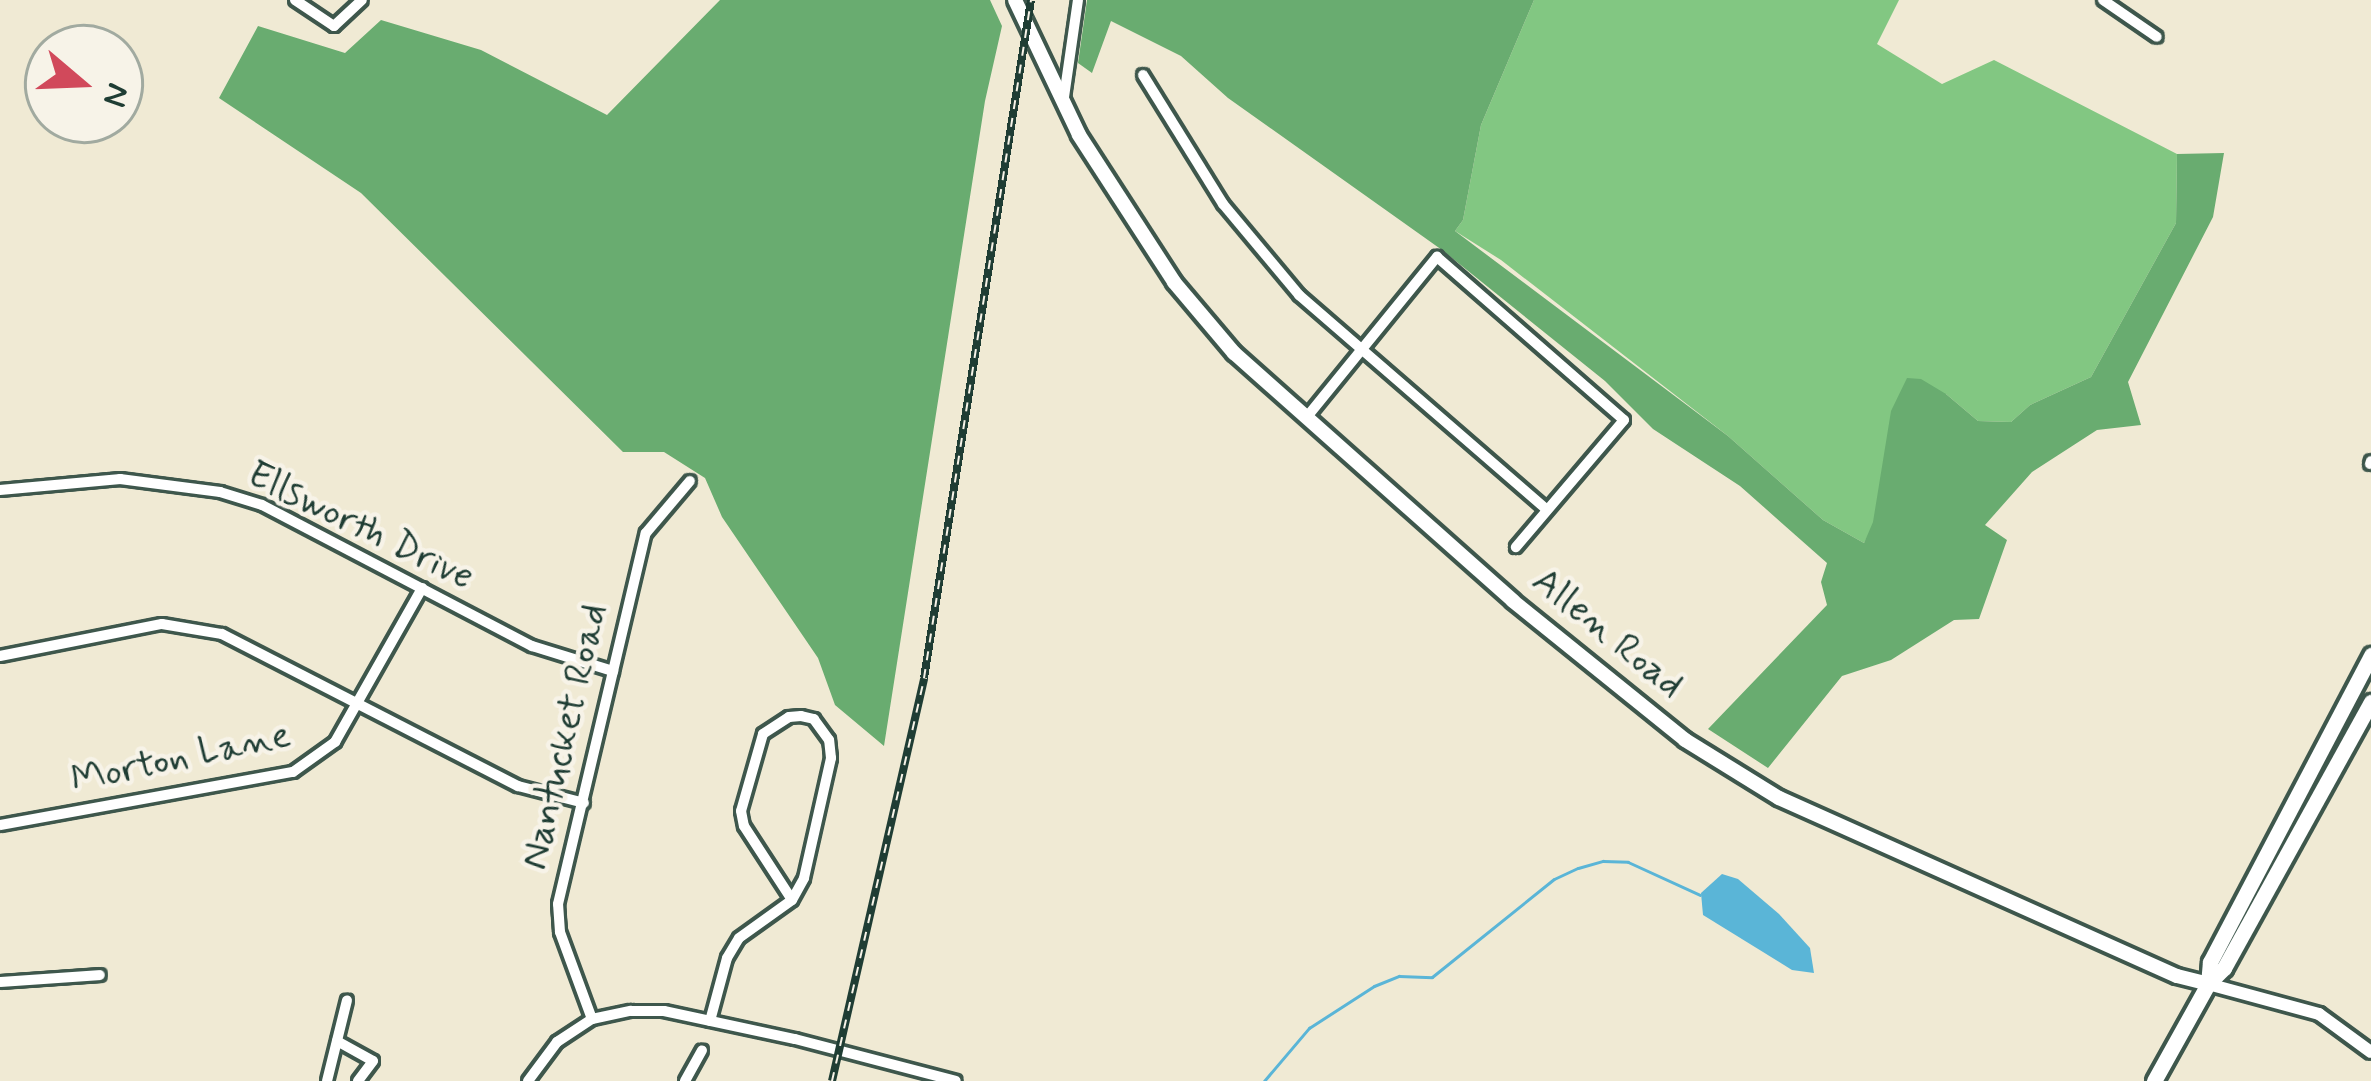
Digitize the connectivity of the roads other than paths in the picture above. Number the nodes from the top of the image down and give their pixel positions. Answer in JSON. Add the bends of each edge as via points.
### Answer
{"nodes":[{"id":1,"x":296,"y":0,"type":"edge"},
{"id":2,"x":362,"y":0,"type":"edge"},
{"id":3,"x":1015,"y":0,"type":"edge"},
{"id":4,"x":1078,"y":0,"type":"edge"},
{"id":5,"x":2103,"y":0,"type":"edge"},
{"id":6,"x":2157,"y":37,"type":"dead end"},
{"id":7,"x":1143,"y":75,"type":"dead end"},
{"id":8,"x":1064,"y":98,"type":"junction"},
{"id":9,"x":1360,"y":350,"type":"junction"},
{"id":10,"x":1306,"y":418,"type":"junction"},
{"id":11,"x":690,"y":481,"type":"dead end"},
{"id":12,"x":0,"y":490,"type":"edge"},
{"id":13,"x":1547,"y":510,"type":"junction"},
{"id":14,"x":1516,"y":547,"type":"dead end"},
{"id":15,"x":422,"y":589,"type":"junction"},
{"id":16,"x":2371,"y":655,"type":"edge"},
{"id":17,"x":0,"y":656,"type":"edge"},
{"id":18,"x":613,"y":671,"type":"junction"},
{"id":19,"x":361,"y":702,"type":"junction"},
{"id":20,"x":2371,"y":702,"type":"edge"},
{"id":21,"x":584,"y":803,"type":"junction"},
{"id":22,"x":0,"y":826,"type":"edge"},
{"id":23,"x":792,"y":900,"type":"junction"},
{"id":24,"x":100,"y":975,"type":"dead end"},
{"id":25,"x":0,"y":982,"type":"edge"},
{"id":26,"x":2208,"y":984,"type":"junction"},
{"id":27,"x":347,"y":1000,"type":"dead end"},
{"id":28,"x":592,"y":1019,"type":"junction"},
{"id":29,"x":710,"y":1021,"type":"junction"},
{"id":30,"x":337,"y":1041,"type":"junction"},
{"id":31,"x":702,"y":1050,"type":"dead end"},
{"id":32,"x":2371,"y":1052,"type":"edge"},
{"id":33,"x":327,"y":1081,"type":"edge"},
{"id":34,"x":358,"y":1081,"type":"edge"},
{"id":35,"x":528,"y":1081,"type":"edge"},
{"id":36,"x":685,"y":1081,"type":"edge"},
{"id":37,"x":956,"y":1081,"type":"edge"},
{"id":38,"x":2154,"y":1081,"type":"edge"}],
"edges":[{"from":1,"to":2,"type":"street","via":[[334,26]]},
{"from":3,"to":8,"type":"main road","name":"Allen Road"},
{"from":4,"to":8,"type":"street"},
{"from":5,"to":6,"type":"street"},
{"from":7,"to":9,"type":"street","via":[[1223,204],[1299,295]]},
{"from":8,"to":10,"type":"main road","name":"Allen Road","via":[[1110,188],[1174,282],[1234,353]]},
{"from":9,"to":10,"type":"street"},
{"from":9,"to":13,"type":"street"},
{"from":9,"to":13,"type":"street","via":[[1437,257],[1624,420]]},
{"from":10,"to":26,"type":"main road","name":"Allen Road","via":[[1513,601],[1685,740],[1747,779]]},
{"from":11,"to":18,"type":"street","name":"Nantucket Road","via":[[646,532]]},
{"from":12,"to":15,"type":"street","name":"Ellsworth Drive","via":[[121,478],[220,492],[262,505]]},
{"from":13,"to":14,"type":"street"},
{"from":15,"to":18,"type":"street","name":"Ellsworth Drive","via":[[532,646]]},
{"from":15,"to":19,"type":"street","name":"Morton Lane"},
{"from":16,"to":26,"type":"main road","via":[[2210,962]]},
{"from":17,"to":19,"type":"street","via":[[162,624],[242,642]]},
{"from":18,"to":21,"type":"street","name":"Nantucket Road"},
{"from":19,"to":21,"type":"street","via":[[518,786]]},
{"from":19,"to":22,"type":"street","name":"Morton Lane","via":[[335,742],[292,772]]},
{"from":20,"to":26,"type":"main road"},
{"from":21,"to":28,"type":"street","name":"Nantucket Road","via":[[558,904],[560,932]]},
{"from":23,"to":23,"type":"street","via":[[831,758],[829,740],[814,719],[801,716],[763,734],[741,811]]},
{"from":23,"to":29,"type":"street","via":[[739,938]]},
{"from":24,"to":25,"type":"street"},
{"from":26,"to":32,"type":"street","name":"Allen Road","via":[[2319,1014]]},
{"from":26,"to":38,"type":"main road"},
{"from":27,"to":30,"type":"street"},
{"from":28,"to":29,"type":"street","via":[[631,1011]]},
{"from":28,"to":35,"type":"street","via":[[556,1042]]},
{"from":29,"to":37,"type":"street"},
{"from":30,"to":33,"type":"street"},
{"from":30,"to":34,"type":"street","via":[[373,1061]]},
{"from":31,"to":36,"type":"street"}]}
